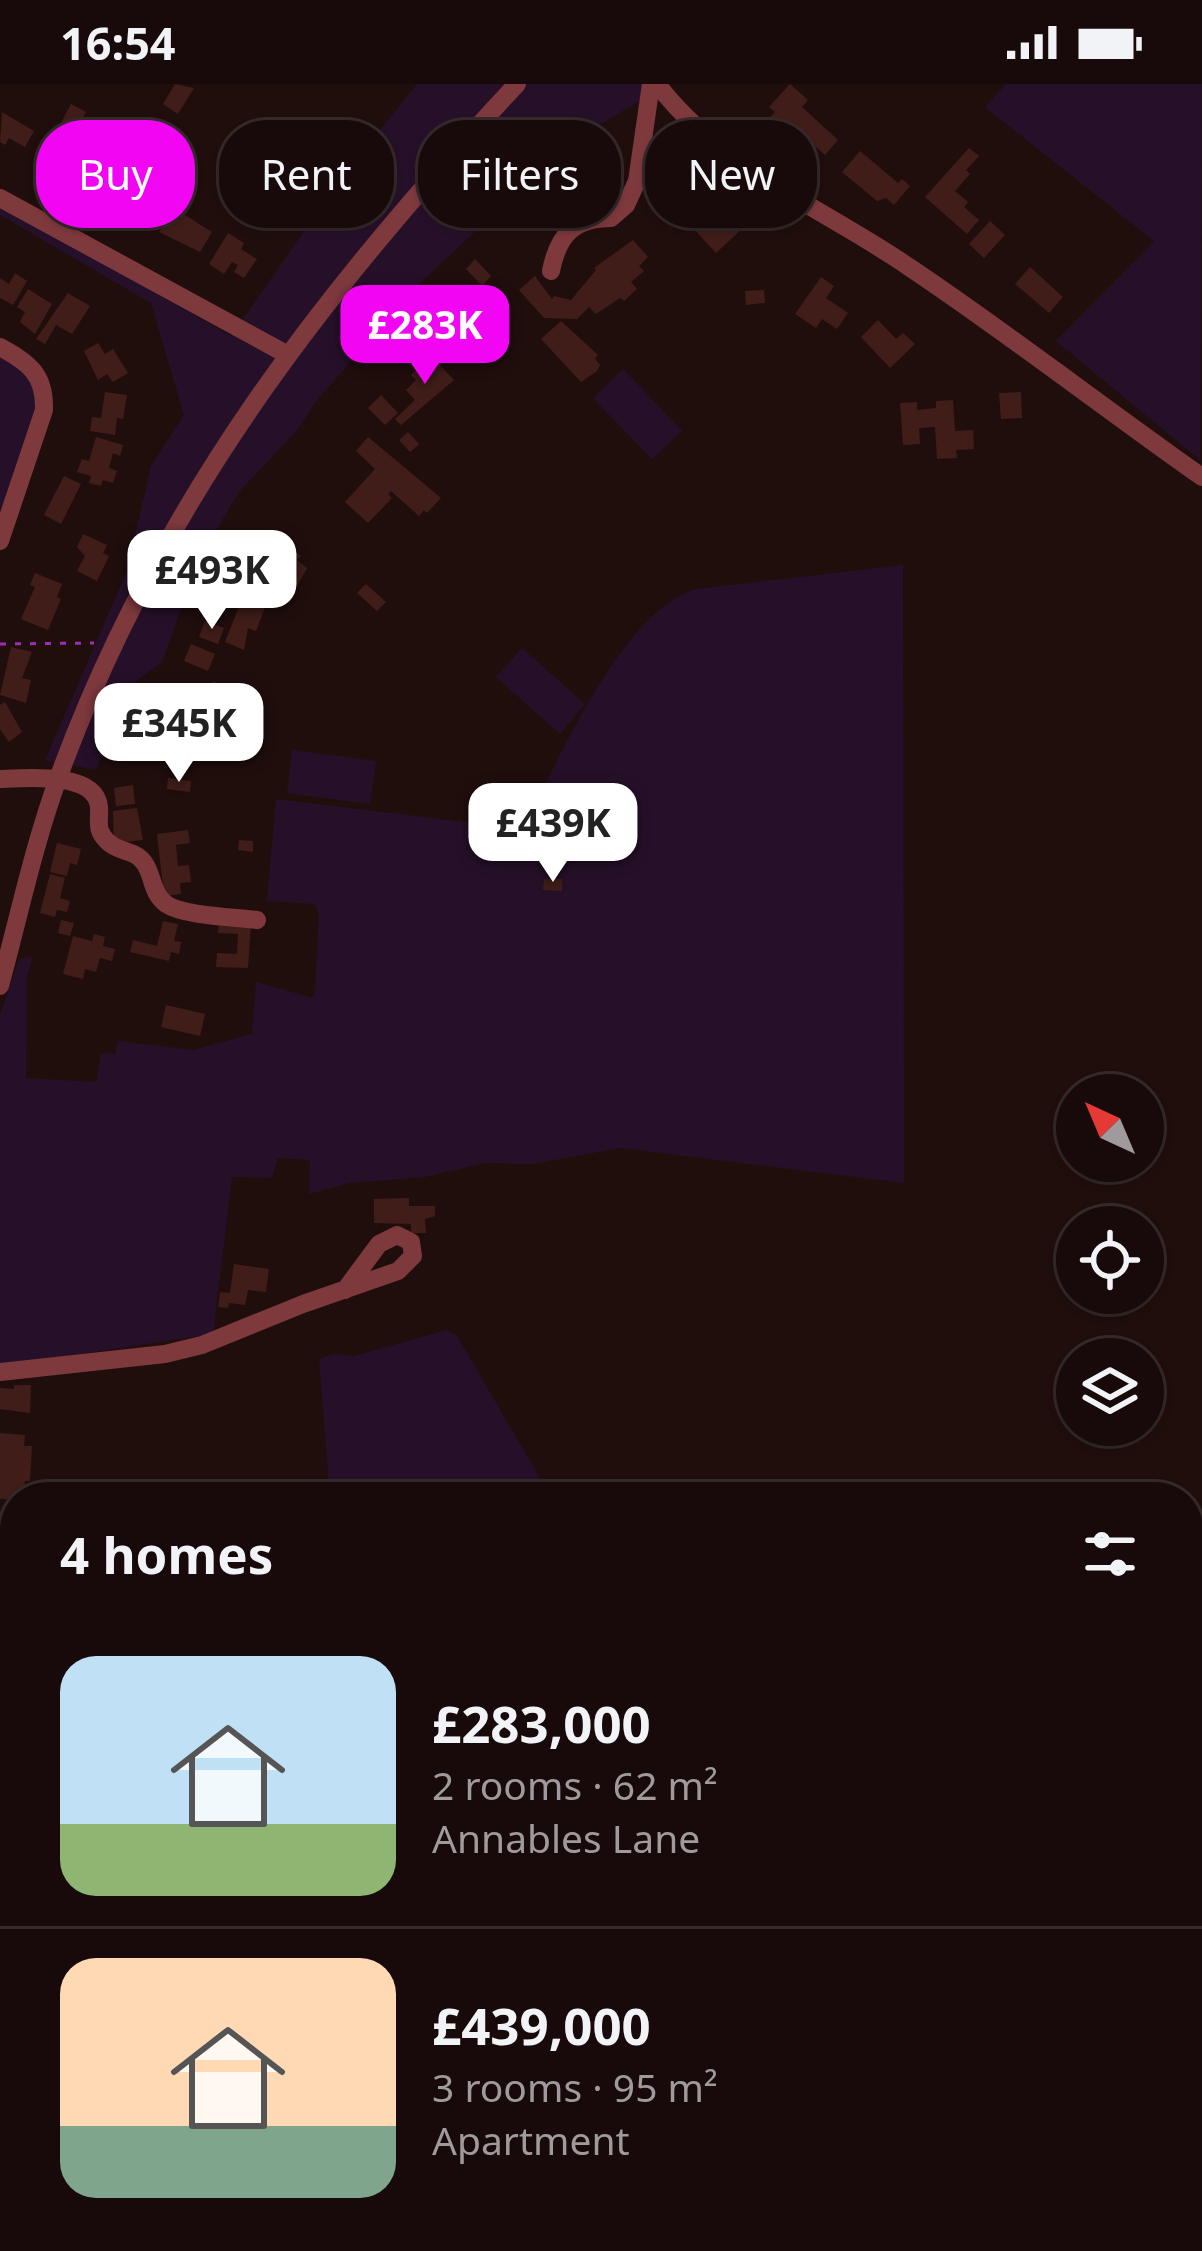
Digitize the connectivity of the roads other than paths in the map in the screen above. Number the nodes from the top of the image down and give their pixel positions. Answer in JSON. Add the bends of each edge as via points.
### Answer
{"nodes":[{"id":1,"x":517,"y":84,"type":"edge"},
{"id":2,"x":654,"y":84,"type":"edge"},
{"id":3,"x":0,"y":198,"type":"edge"},
{"id":4,"x":551,"y":271,"type":"dead end"},
{"id":5,"x":0,"y":346,"type":"edge"},
{"id":6,"x":288,"y":355,"type":"junction"},
{"id":7,"x":1202,"y":477,"type":"edge"},
{"id":8,"x":0,"y":542,"type":"edge"},
{"id":9,"x":59,"y":776,"type":"junction"},
{"id":10,"x":0,"y":779,"type":"edge"},
{"id":11,"x":257,"y":920,"type":"dead end"},
{"id":12,"x":0,"y":986,"type":"edge"},
{"id":13,"x":345,"y":1290,"type":"dead end"},
{"id":14,"x":0,"y":1372,"type":"edge"}],
"edges":[{"from":1,"to":6,"type":"street","via":[[357,262]]},
{"from":2,"to":4,"type":"street","via":[[631,196],[611,218],[569,230]]},
{"from":2,"to":7,"type":"street","via":[[776,188],[904,263]]},
{"from":3,"to":6,"type":"street"},
{"from":5,"to":8,"type":"street","via":[[29,363],[45,394]]},
{"from":6,"to":9,"type":"street","via":[[195,488],[114,643]]},
{"from":9,"to":10,"type":"street"},
{"from":9,"to":11,"type":"street","via":[[95,796],[102,836],[141,858],[151,887],[170,907]]},
{"from":9,"to":12,"type":"street"},
{"from":13,"to":14,"type":"street","via":[[166,1354]]}]}
